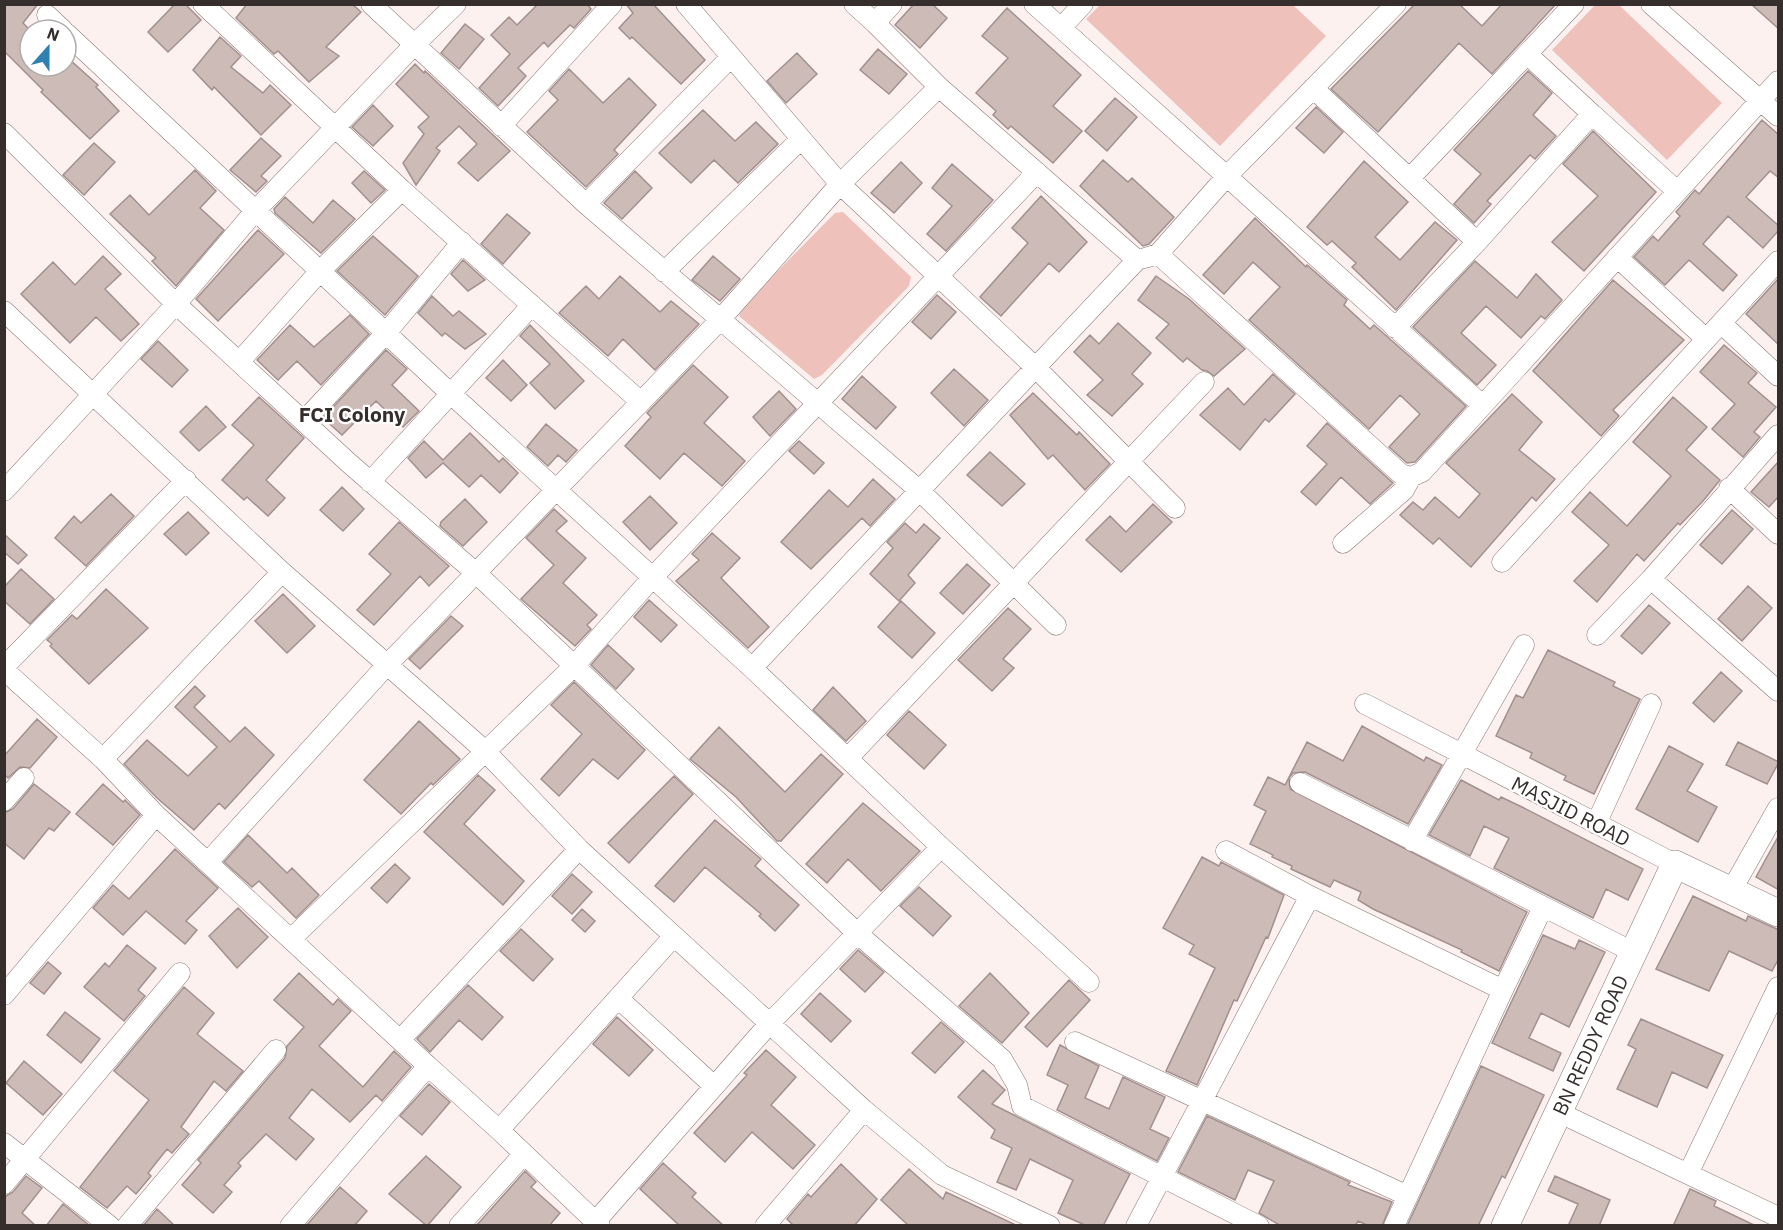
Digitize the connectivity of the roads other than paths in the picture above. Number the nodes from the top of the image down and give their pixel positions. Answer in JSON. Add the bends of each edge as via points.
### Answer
{"nodes":[{"id":1,"x":203,"y":4,"type":"edge"},
{"id":2,"x":371,"y":4,"type":"edge"},
{"id":3,"x":456,"y":4,"type":"edge"},
{"id":4,"x":612,"y":4,"type":"edge"},
{"id":5,"x":686,"y":4,"type":"edge"},
{"id":6,"x":854,"y":4,"type":"edge"},
{"id":7,"x":892,"y":4,"type":"edge"},
{"id":8,"x":1034,"y":4,"type":"edge"},
{"id":9,"x":1083,"y":4,"type":"edge"},
{"id":10,"x":1396,"y":4,"type":"edge"},
{"id":11,"x":1574,"y":4,"type":"edge"},
{"id":12,"x":1651,"y":4,"type":"edge"},
{"id":13,"x":47,"y":15,"type":"dead end"},
{"id":14,"x":50,"y":18,"type":"edge"},
{"id":15,"x":875,"y":23,"type":"junction"},
{"id":16,"x":1061,"y":28,"type":"junction"},
{"id":17,"x":78,"y":44,"type":"edge"},
{"id":18,"x":415,"y":44,"type":"junction"},
{"id":19,"x":1527,"y":54,"type":"junction"},
{"id":20,"x":731,"y":57,"type":"junction"},
{"id":21,"x":1779,"y":81,"type":"edge"},
{"id":22,"x":939,"y":87,"type":"junction"},
{"id":23,"x":1313,"y":88,"type":"junction"},
{"id":24,"x":1761,"y":100,"type":"junction"},
{"id":25,"x":1592,"y":114,"type":"junction"},
{"id":26,"x":1779,"y":116,"type":"edge"},
{"id":27,"x":501,"y":126,"type":"junction"},
{"id":28,"x":335,"y":127,"type":"junction"},
{"id":29,"x":4,"y":133,"type":"edge"},
{"id":30,"x":800,"y":140,"type":"junction"},
{"id":31,"x":1037,"y":172,"type":"junction"},
{"id":32,"x":1226,"y":177,"type":"junction"},
{"id":33,"x":1411,"y":177,"type":"junction"},
{"id":34,"x":840,"y":184,"type":"junction"},
{"id":35,"x":402,"y":190,"type":"junction"},
{"id":36,"x":1677,"y":191,"type":"junction"},
{"id":37,"x":586,"y":204,"type":"junction"},
{"id":38,"x":256,"y":210,"type":"junction"},
{"id":39,"x":462,"y":242,"type":"junction"},
{"id":40,"x":1478,"y":242,"type":"junction"},
{"id":41,"x":1158,"y":254,"type":"junction"},
{"id":42,"x":1617,"y":257,"type":"junction"},
{"id":43,"x":1137,"y":260,"type":"junction"},
{"id":44,"x":1779,"y":261,"type":"edge"},
{"id":45,"x":320,"y":271,"type":"junction"},
{"id":46,"x":664,"y":272,"type":"junction"},
{"id":47,"x":938,"y":276,"type":"junction"},
{"id":48,"x":176,"y":304,"type":"junction"},
{"id":49,"x":532,"y":305,"type":"junction"},
{"id":50,"x":4,"y":311,"type":"edge"},
{"id":51,"x":719,"y":321,"type":"junction"},
{"id":52,"x":1721,"y":323,"type":"junction"},
{"id":53,"x":1395,"y":328,"type":"junction"},
{"id":54,"x":386,"y":333,"type":"junction"},
{"id":55,"x":1705,"y":338,"type":"junction"},
{"id":56,"x":240,"y":361,"type":"junction"},
{"id":57,"x":1035,"y":367,"type":"junction"},
{"id":58,"x":1779,"y":376,"type":"edge"},
{"id":59,"x":1204,"y":382,"type":"dead end"},
{"id":60,"x":451,"y":394,"type":"junction"},
{"id":61,"x":92,"y":396,"type":"junction"},
{"id":62,"x":641,"y":402,"type":"junction"},
{"id":63,"x":819,"y":404,"type":"junction"},
{"id":64,"x":1481,"y":404,"type":"junction"},
{"id":65,"x":305,"y":420,"type":"junction"},
{"id":66,"x":1779,"y":435,"type":"edge"},
{"id":67,"x":1130,"y":463,"type":"junction"},
{"id":68,"x":1411,"y":477,"type":"junction"},
{"id":69,"x":186,"y":480,"type":"junction"},
{"id":70,"x":370,"y":482,"type":"junction"},
{"id":71,"x":1729,"y":488,"type":"junction"},
{"id":72,"x":556,"y":490,"type":"junction"},
{"id":73,"x":4,"y":491,"type":"edge"},
{"id":74,"x":920,"y":491,"type":"junction"},
{"id":75,"x":1175,"y":508,"type":"dead end"},
{"id":76,"x":1779,"y":534,"type":"edge"},
{"id":77,"x":1343,"y":543,"type":"dead end"},
{"id":78,"x":1502,"y":562,"type":"dead end"},
{"id":79,"x":282,"y":572,"type":"junction"},
{"id":80,"x":476,"y":573,"type":"junction"},
{"id":81,"x":652,"y":578,"type":"junction"},
{"id":82,"x":1651,"y":579,"type":"junction"},
{"id":83,"x":1016,"y":583,"type":"junction"},
{"id":84,"x":1056,"y":626,"type":"dead end"},
{"id":85,"x":1597,"y":635,"type":"dead end"},
{"id":86,"x":1524,"y":645,"type":"dead end"},
{"id":87,"x":386,"y":666,"type":"junction"},
{"id":88,"x":574,"y":666,"type":"junction"},
{"id":89,"x":4,"y":668,"type":"edge"},
{"id":90,"x":752,"y":668,"type":"junction"},
{"id":91,"x":1779,"y":691,"type":"edge"},
{"id":92,"x":1365,"y":704,"type":"dead end"},
{"id":93,"x":1651,"y":704,"type":"dead end"},
{"id":94,"x":484,"y":750,"type":"junction"},
{"id":95,"x":1460,"y":755,"type":"junction"},
{"id":96,"x":848,"y":758,"type":"junction"},
{"id":97,"x":103,"y":759,"type":"junction"},
{"id":98,"x":24,"y":778,"type":"dead end"},
{"id":99,"x":1300,"y":783,"type":"dead end"},
{"id":100,"x":4,"y":801,"type":"edge"},
{"id":101,"x":1779,"y":808,"type":"edge"},
{"id":102,"x":156,"y":815,"type":"junction"},
{"id":103,"x":1596,"y":824,"type":"junction"},
{"id":104,"x":1412,"y":841,"type":"junction"},
{"id":105,"x":941,"y":847,"type":"junction"},
{"id":106,"x":579,"y":849,"type":"junction"},
{"id":107,"x":1226,"y":851,"type":"dead end"},
{"id":108,"x":208,"y":862,"type":"junction"},
{"id":109,"x":1675,"y":864,"type":"junction"},
{"id":110,"x":1731,"y":891,"type":"junction"},
{"id":111,"x":1310,"y":896,"type":"junction"},
{"id":112,"x":1544,"y":907,"type":"junction"},
{"id":113,"x":1779,"y":913,"type":"edge"},
{"id":114,"x":858,"y":934,"type":"junction"},
{"id":115,"x":674,"y":936,"type":"junction"},
{"id":116,"x":292,"y":938,"type":"junction"},
{"id":117,"x":1633,"y":952,"type":"junction"},
{"id":118,"x":180,"y":972,"type":"dead end"},
{"id":119,"x":1089,"y":982,"type":"dead end"},
{"id":120,"x":1779,"y":987,"type":"edge"},
{"id":121,"x":1503,"y":990,"type":"junction"},
{"id":122,"x":4,"y":995,"type":"edge"},
{"id":123,"x":618,"y":998,"type":"junction"},
{"id":124,"x":769,"y":1024,"type":"junction"},
{"id":125,"x":400,"y":1040,"type":"junction"},
{"id":126,"x":1075,"y":1042,"type":"dead end"},
{"id":127,"x":276,"y":1050,"type":"dead end"},
{"id":128,"x":428,"y":1066,"type":"junction"},
{"id":129,"x":714,"y":1086,"type":"junction"},
{"id":130,"x":1202,"y":1101,"type":"junction"},
{"id":131,"x":864,"y":1110,"type":"junction"},
{"id":132,"x":1558,"y":1112,"type":"junction"},
{"id":133,"x":499,"y":1130,"type":"junction"},
{"id":134,"x":4,"y":1143,"type":"edge"},
{"id":135,"x":524,"y":1154,"type":"junction"},
{"id":136,"x":25,"y":1159,"type":"junction"},
{"id":137,"x":1688,"y":1174,"type":"junction"},
{"id":138,"x":1159,"y":1177,"type":"junction"},
{"id":139,"x":4,"y":1184,"type":"edge"},
{"id":140,"x":1408,"y":1196,"type":"junction"},
{"id":141,"x":1779,"y":1217,"type":"edge"},
{"id":142,"x":1026,"y":1220,"type":"edge"},
{"id":143,"x":598,"y":1223,"type":"edge"},
{"id":144,"x":1512,"y":1223,"type":"edge"},
{"id":145,"x":110,"y":1226,"type":"edge"},
{"id":146,"x":127,"y":1226,"type":"edge"},
{"id":147,"x":290,"y":1226,"type":"edge"},
{"id":148,"x":459,"y":1226,"type":"edge"},
{"id":149,"x":765,"y":1226,"type":"edge"},
{"id":150,"x":1050,"y":1226,"type":"edge"},
{"id":151,"x":1136,"y":1226,"type":"edge"},
{"id":152,"x":1258,"y":1226,"type":"edge"},
{"id":153,"x":1394,"y":1226,"type":"edge"}],
"edges":[{"from":1,"to":28,"type":"street"},
{"from":2,"to":18,"type":"street"},
{"from":3,"to":18,"type":"street"},
{"from":4,"to":27,"type":"street"},
{"from":5,"to":20,"type":"street"},
{"from":6,"to":15,"type":"street"},
{"from":7,"to":15,"type":"street"},
{"from":8,"to":16,"type":"street"},
{"from":9,"to":16,"type":"street"},
{"from":10,"to":23,"type":"street"},
{"from":11,"to":19,"type":"street"},
{"from":12,"to":24,"type":"street"},
{"from":13,"to":14,"type":"street"},
{"from":15,"to":22,"type":"street"},
{"from":16,"to":32,"type":"street"},
{"from":17,"to":38,"type":"street"},
{"from":18,"to":27,"type":"street"},
{"from":18,"to":28,"type":"street"},
{"from":19,"to":25,"type":"street"},
{"from":19,"to":33,"type":"street"},
{"from":20,"to":30,"type":"street"},
{"from":20,"to":37,"type":"street"},
{"from":21,"to":24,"type":"street"},
{"from":22,"to":31,"type":"street"},
{"from":22,"to":34,"type":"street"},
{"from":23,"to":32,"type":"street"},
{"from":23,"to":33,"type":"street"},
{"from":24,"to":26,"type":"street"},
{"from":24,"to":36,"type":"street"},
{"from":25,"to":36,"type":"street"},
{"from":25,"to":40,"type":"street"},
{"from":27,"to":37,"type":"street"},
{"from":28,"to":35,"type":"street"},
{"from":28,"to":38,"type":"street"},
{"from":29,"to":48,"type":"street"},
{"from":30,"to":34,"type":"street"},
{"from":30,"to":46,"type":"street"},
{"from":31,"to":43,"type":"street"},
{"from":31,"to":47,"type":"street"},
{"from":32,"to":41,"type":"street"},
{"from":32,"to":53,"type":"street"},
{"from":33,"to":40,"type":"street"},
{"from":34,"to":47,"type":"street"},
{"from":34,"to":51,"type":"street"},
{"from":35,"to":39,"type":"street"},
{"from":35,"to":45,"type":"street"},
{"from":36,"to":42,"type":"street"},
{"from":37,"to":46,"type":"street"},
{"from":38,"to":45,"type":"street"},
{"from":38,"to":48,"type":"street"},
{"from":39,"to":49,"type":"street"},
{"from":39,"to":54,"type":"street"},
{"from":40,"to":53,"type":"street"},
{"from":41,"to":43,"type":"street"},
{"from":41,"to":68,"type":"street","via":[[1401,474]]},
{"from":42,"to":55,"type":"street"},
{"from":42,"to":64,"type":"street"},
{"from":43,"to":57,"type":"street"},
{"from":44,"to":52,"type":"street"},
{"from":45,"to":54,"type":"street"},
{"from":45,"to":56,"type":"street"},
{"from":46,"to":51,"type":"street"},
{"from":47,"to":57,"type":"street"},
{"from":47,"to":63,"type":"street"},
{"from":48,"to":56,"type":"street"},
{"from":48,"to":61,"type":"street"},
{"from":49,"to":60,"type":"street"},
{"from":49,"to":62,"type":"street"},
{"from":50,"to":61,"type":"street"},
{"from":51,"to":62,"type":"street"},
{"from":51,"to":63,"type":"street"},
{"from":52,"to":55,"type":"street"},
{"from":52,"to":58,"type":"street"},
{"from":53,"to":64,"type":"street"},
{"from":54,"to":60,"type":"street"},
{"from":54,"to":65,"type":"street"},
{"from":55,"to":78,"type":"street"},
{"from":56,"to":65,"type":"street"},
{"from":57,"to":67,"type":"street"},
{"from":57,"to":74,"type":"street"},
{"from":59,"to":67,"type":"street"},
{"from":60,"to":70,"type":"street"},
{"from":60,"to":72,"type":"street"},
{"from":61,"to":69,"type":"street"},
{"from":61,"to":73,"type":"street"},
{"from":62,"to":72,"type":"street"},
{"from":63,"to":74,"type":"street"},
{"from":63,"to":81,"type":"street"},
{"from":64,"to":68,"type":"street","via":[[1422,472]]},
{"from":65,"to":70,"type":"street"},
{"from":66,"to":71,"type":"street"},
{"from":67,"to":75,"type":"street"},
{"from":67,"to":83,"type":"street"},
{"from":68,"to":77,"type":"street","via":[[1404,490]]},
{"from":69,"to":79,"type":"street"},
{"from":69,"to":89,"type":"street"},
{"from":70,"to":80,"type":"street"},
{"from":71,"to":76,"type":"street"},
{"from":71,"to":82,"type":"street"},
{"from":72,"to":80,"type":"street"},
{"from":72,"to":81,"type":"street"},
{"from":74,"to":83,"type":"street"},
{"from":74,"to":90,"type":"street"},
{"from":79,"to":87,"type":"street"},
{"from":79,"to":97,"type":"street"},
{"from":80,"to":87,"type":"street"},
{"from":80,"to":88,"type":"street"},
{"from":81,"to":88,"type":"street"},
{"from":81,"to":90,"type":"street"},
{"from":82,"to":85,"type":"street"},
{"from":82,"to":91,"type":"street"},
{"from":83,"to":84,"type":"street"},
{"from":83,"to":96,"type":"street"},
{"from":86,"to":95,"type":"street"},
{"from":87,"to":94,"type":"street"},
{"from":87,"to":108,"type":"street"},
{"from":88,"to":94,"type":"street"},
{"from":88,"to":114,"type":"street"},
{"from":89,"to":97,"type":"street"},
{"from":90,"to":96,"type":"street"},
{"from":92,"to":95,"type":"street","name":"MASJID ROAD"},
{"from":93,"to":103,"type":"street"},
{"from":94,"to":106,"type":"street"},
{"from":94,"to":116,"type":"street"},
{"from":95,"to":103,"type":"street","name":"MASJID ROAD"},
{"from":95,"to":104,"type":"street"},
{"from":96,"to":105,"type":"street"},
{"from":97,"to":102,"type":"street"},
{"from":98,"to":100,"type":"street"},
{"from":99,"to":104,"type":"street"},
{"from":101,"to":110,"type":"street"},
{"from":102,"to":108,"type":"street"},
{"from":102,"to":122,"type":"street"},
{"from":103,"to":109,"type":"street","name":"MASJID ROAD"},
{"from":104,"to":112,"type":"street"},
{"from":105,"to":114,"type":"street"},
{"from":105,"to":119,"type":"street"},
{"from":106,"to":115,"type":"street"},
{"from":106,"to":125,"type":"street"},
{"from":107,"to":111,"type":"street"},
{"from":108,"to":116,"type":"street"},
{"from":109,"to":110,"type":"street","name":"MASJID ROAD"},
{"from":109,"to":117,"type":"street","name":"BN REDDY ROAD"},
{"from":110,"to":113,"type":"street","name":"MASJID ROAD"},
{"from":111,"to":121,"type":"street"},
{"from":111,"to":130,"type":"street"},
{"from":112,"to":117,"type":"street"},
{"from":112,"to":121,"type":"street"},
{"from":114,"to":124,"type":"street"},
{"from":114,"to":138,"type":"street","via":[[1002,1059],[1017,1085],[1022,1107]]},
{"from":115,"to":123,"type":"street"},
{"from":115,"to":124,"type":"street"},
{"from":116,"to":125,"type":"street"},
{"from":117,"to":132,"type":"street","name":"BN REDDY ROAD"},
{"from":118,"to":136,"type":"street"},
{"from":120,"to":137,"type":"street"},
{"from":121,"to":140,"type":"street"},
{"from":123,"to":129,"type":"street"},
{"from":123,"to":133,"type":"street"},
{"from":124,"to":129,"type":"street"},
{"from":124,"to":131,"type":"street"},
{"from":125,"to":128,"type":"street"},
{"from":126,"to":130,"type":"street"},
{"from":127,"to":146,"type":"street"},
{"from":128,"to":133,"type":"street"},
{"from":128,"to":147,"type":"street"},
{"from":129,"to":143,"type":"street"},
{"from":130,"to":138,"type":"street"},
{"from":130,"to":140,"type":"street"},
{"from":131,"to":142,"type":"street","via":[[942,1174]]},
{"from":131,"to":149,"type":"street"},
{"from":132,"to":137,"type":"street"},
{"from":132,"to":144,"type":"street","name":"BN REDDY ROAD"},
{"from":133,"to":135,"type":"street"},
{"from":134,"to":136,"type":"street"},
{"from":135,"to":143,"type":"street"},
{"from":135,"to":148,"type":"street"},
{"from":136,"to":139,"type":"street"},
{"from":136,"to":145,"type":"street"},
{"from":137,"to":141,"type":"street"},
{"from":138,"to":151,"type":"street"},
{"from":138,"to":152,"type":"street"},
{"from":140,"to":153,"type":"street"},
{"from":142,"to":150,"type":"street"}]}
